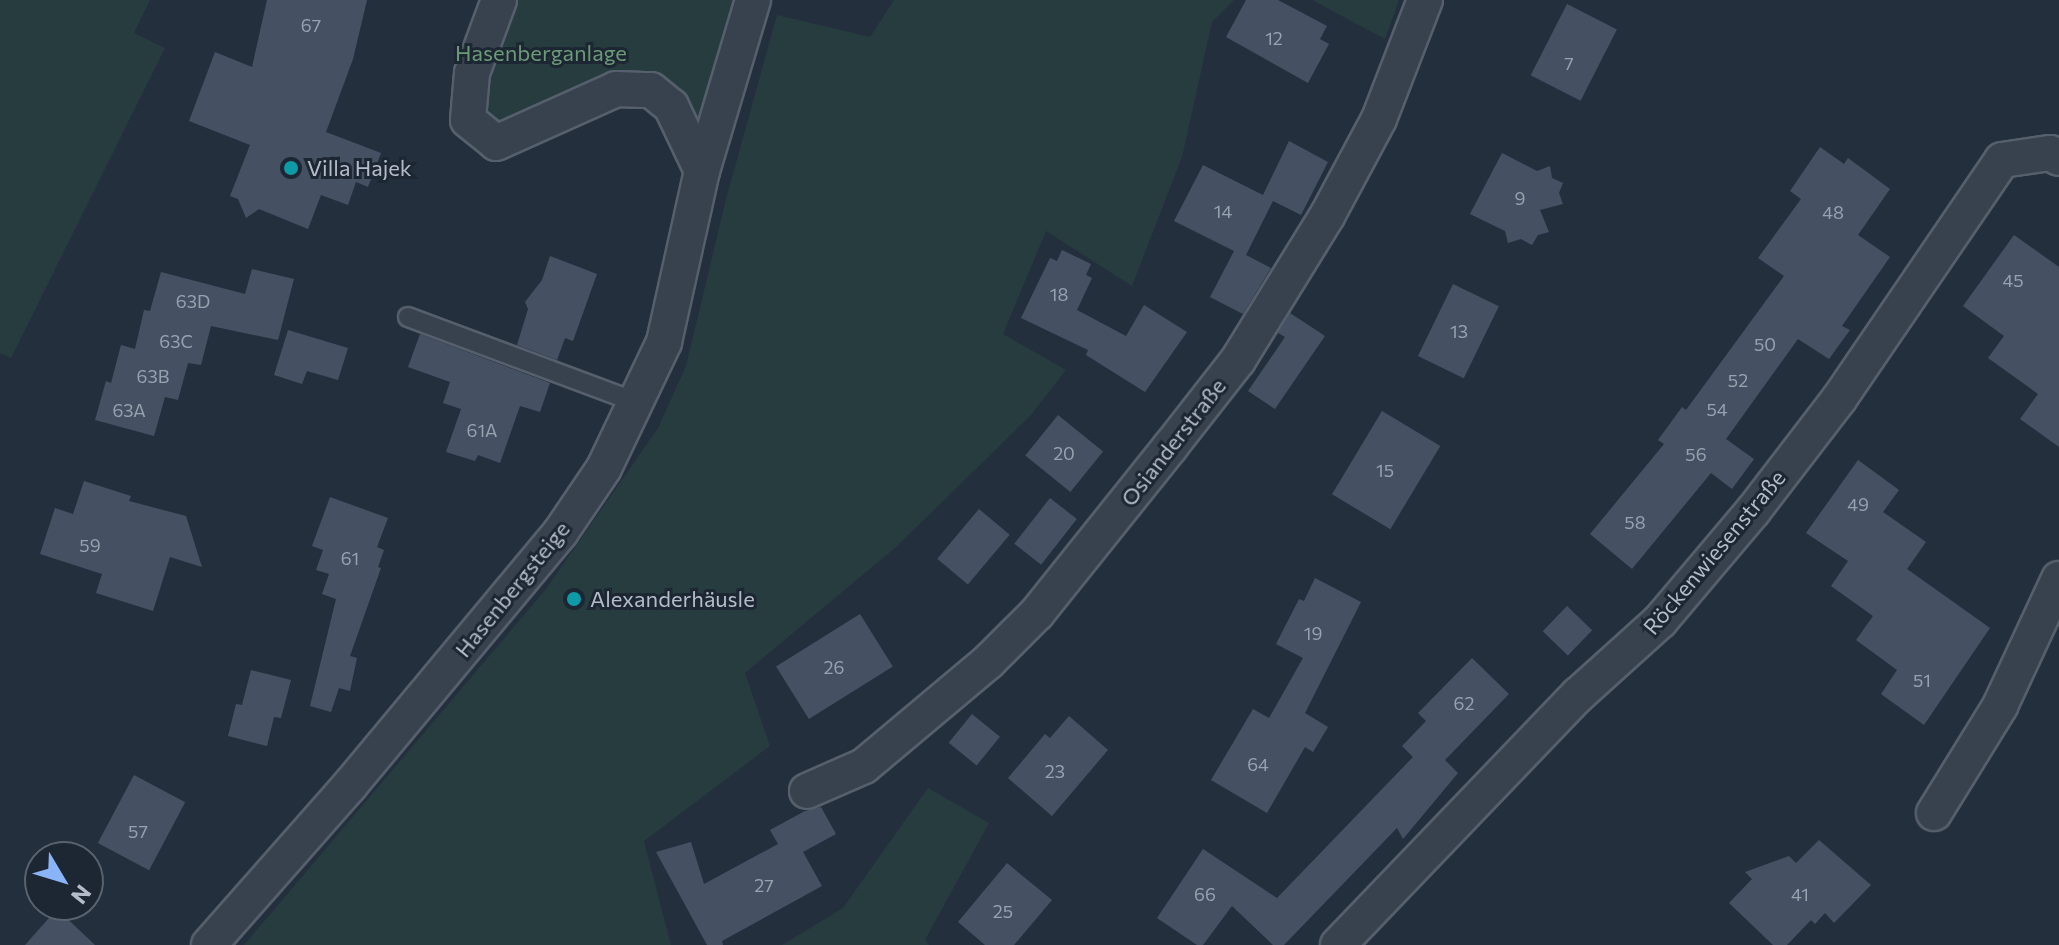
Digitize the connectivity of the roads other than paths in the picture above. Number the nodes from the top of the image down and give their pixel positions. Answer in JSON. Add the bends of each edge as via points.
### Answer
{"nodes":[{"id":1,"x":499,"y":0,"type":"edge"},
{"id":2,"x":753,"y":0,"type":"edge"},
{"id":3,"x":1425,"y":0,"type":"edge"},
{"id":4,"x":2059,"y":158,"type":"edge"},
{"id":5,"x":702,"y":171,"type":"junction"},
{"id":6,"x":408,"y":317,"type":"dead end"},
{"id":7,"x":638,"y":403,"type":"junction"},
{"id":8,"x":2059,"y":579,"type":"edge"},
{"id":9,"x":807,"y":791,"type":"dead end"},
{"id":10,"x":1934,"y":813,"type":"dead end"},
{"id":11,"x":209,"y":945,"type":"edge"},
{"id":12,"x":1338,"y":945,"type":"edge"}],
"edges":[{"from":1,"to":5,"type":"street","via":[[472,73],[468,120],[496,143],[616,89],[651,90],[671,106]]},
{"from":2,"to":5,"type":"street","name":"Hasenbergsteige"},
{"from":3,"to":9,"type":"street","name":"Osianderstraße","via":[[1379,119],[1281,295],[1229,372],[1037,613],[989,661],[864,766]]},
{"from":4,"to":12,"type":"street","name":"Röckenwiesenstraße","via":[[2050,153],[2002,160],[1839,399],[1735,533],[1660,621],[1578,695]]},
{"from":5,"to":7,"type":"street","name":"Hasenbergsteige","via":[[664,342]]},
{"from":6,"to":7,"type":"lane"},
{"from":7,"to":11,"type":"street","name":"Hasenbergsteige","via":[[604,468],[560,533]]},
{"from":8,"to":10,"type":"street","via":[[2000,706]]}]}
